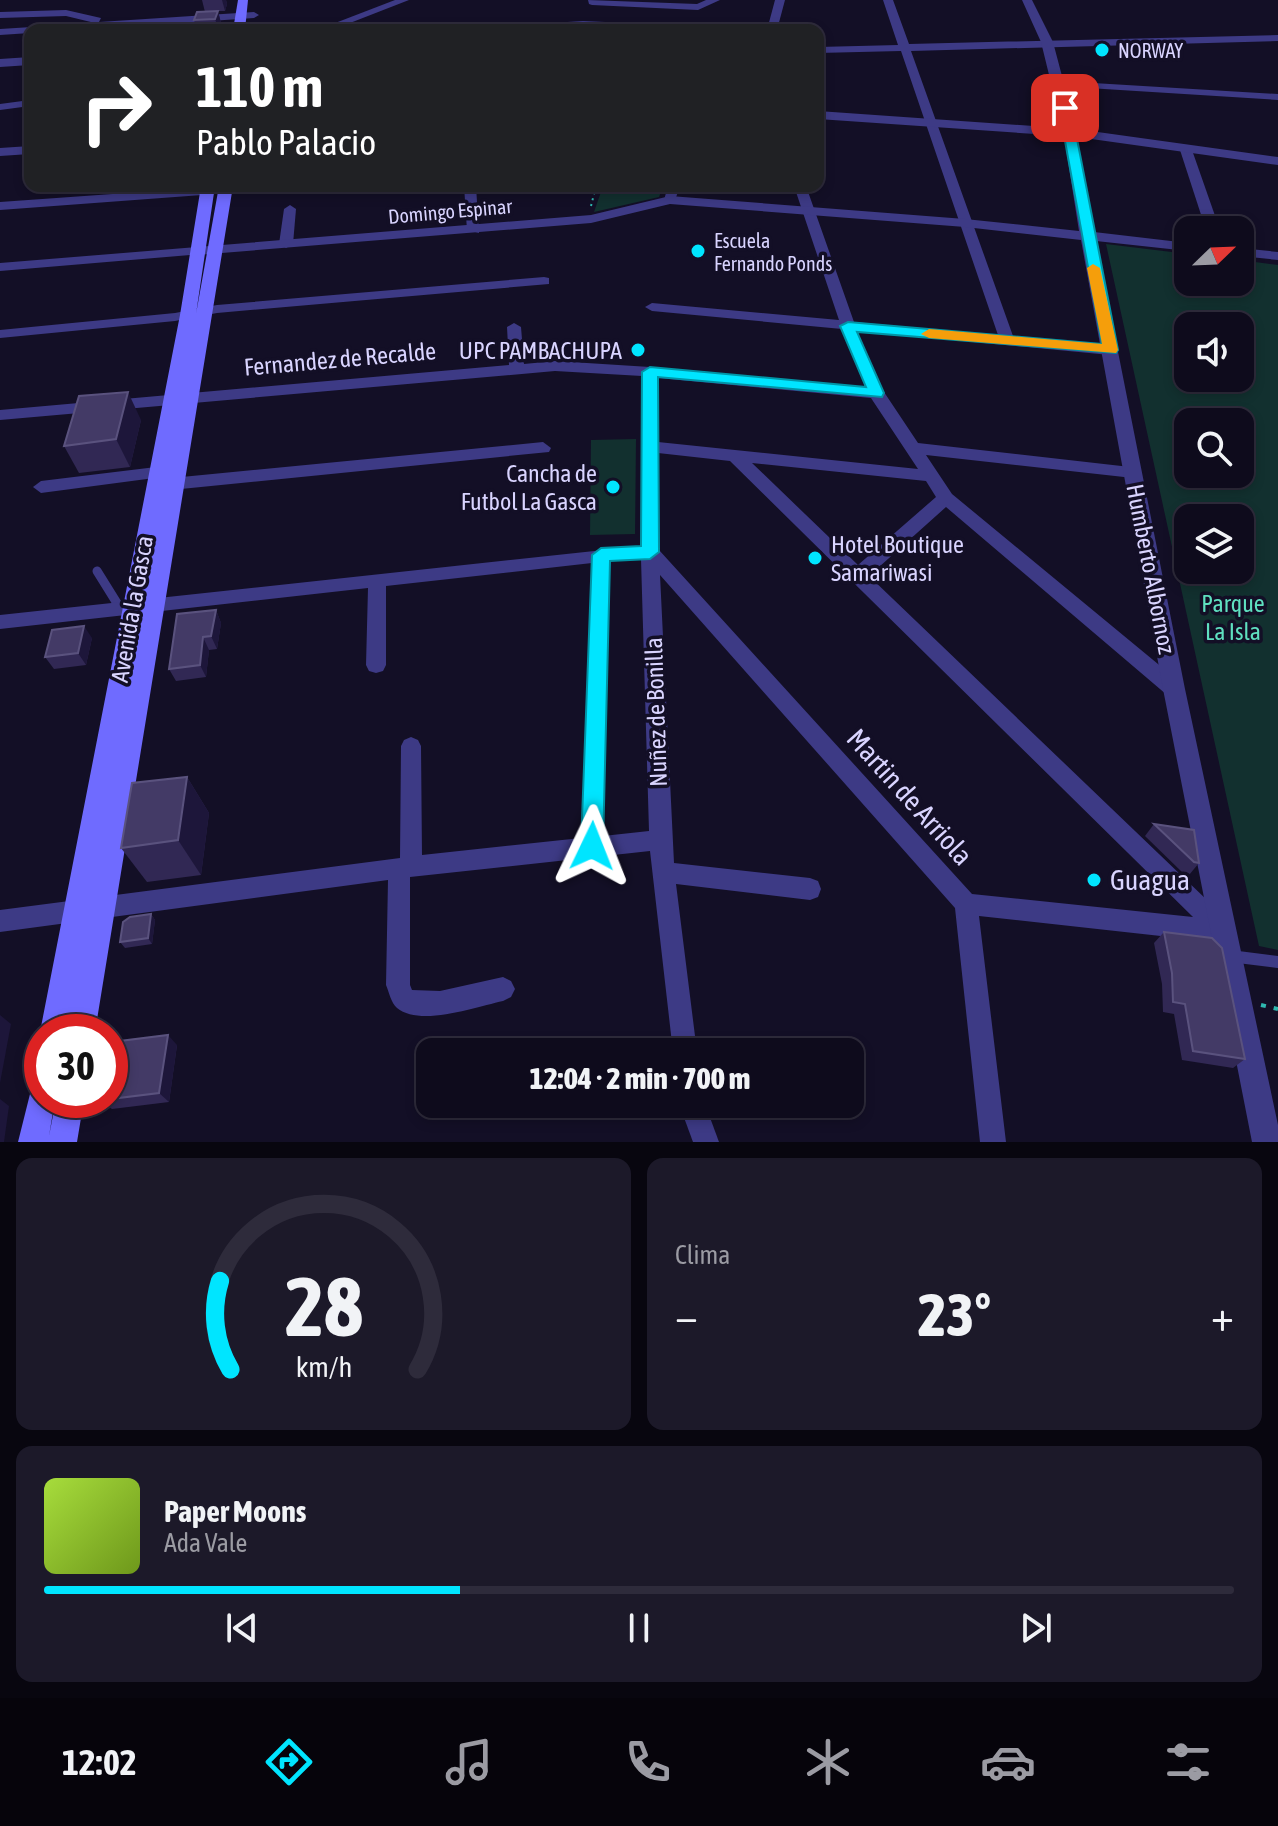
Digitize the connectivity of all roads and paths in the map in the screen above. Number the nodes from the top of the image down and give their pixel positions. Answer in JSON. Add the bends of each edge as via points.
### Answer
{"nodes":[{"id":1,"x":243,"y":0,"type":"edge"},
{"id":2,"x":404,"y":0,"type":"edge"},
{"id":3,"x":715,"y":0,"type":"edge"},
{"id":4,"x":780,"y":0,"type":"edge"},
{"id":5,"x":888,"y":0,"type":"edge"},
{"id":6,"x":1027,"y":0,"type":"edge"},
{"id":7,"x":592,"y":1,"type":"edge"},
{"id":8,"x":356,"y":4,"type":"dead end"},
{"id":9,"x":251,"y":12,"type":"junction"},
{"id":10,"x":0,"y":15,"type":"edge"},
{"id":11,"x":100,"y":24,"type":"edge"},
{"id":12,"x":113,"y":24,"type":"edge"},
{"id":13,"x":243,"y":24,"type":"edge"},
{"id":14,"x":252,"y":24,"type":"edge"},
{"id":15,"x":337,"y":24,"type":"edge"},
{"id":16,"x":339,"y":24,"type":"edge"},
{"id":17,"x":584,"y":24,"type":"edge"},
{"id":18,"x":774,"y":24,"type":"edge"},
{"id":19,"x":24,"y":30,"type":"edge"},
{"id":20,"x":0,"y":32,"type":"edge"},
{"id":21,"x":1278,"y":38,"type":"edge"},
{"id":22,"x":1047,"y":42,"type":"junction"},
{"id":23,"x":902,"y":47,"type":"junction"},
{"id":24,"x":824,"y":50,"type":"edge"},
{"id":25,"x":24,"y":61,"type":"edge"},
{"id":26,"x":0,"y":63,"type":"edge"},
{"id":27,"x":1060,"y":84,"type":"junction"},
{"id":28,"x":1278,"y":97,"type":"edge"},
{"id":29,"x":24,"y":104,"type":"edge"},
{"id":30,"x":0,"y":107,"type":"edge"},
{"id":31,"x":824,"y":115,"type":"edge"},
{"id":32,"x":928,"y":121,"type":"junction"},
{"id":33,"x":1070,"y":132,"type":"junction"},
{"id":34,"x":24,"y":150,"type":"edge"},
{"id":35,"x":1186,"y":150,"type":"junction"},
{"id":36,"x":0,"y":152,"type":"edge"},
{"id":37,"x":1278,"y":161,"type":"edge"},
{"id":38,"x":171,"y":192,"type":"edge"},
{"id":39,"x":207,"y":192,"type":"edge"},
{"id":40,"x":225,"y":192,"type":"edge"},
{"id":41,"x":471,"y":192,"type":"edge"},
{"id":42,"x":594,"y":192,"type":"edge"},
{"id":43,"x":802,"y":192,"type":"edge"},
{"id":44,"x":672,"y":193,"type":"edge"},
{"id":45,"x":0,"y":206,"type":"edge"},
{"id":46,"x":290,"y":209,"type":"dead end"},
{"id":47,"x":809,"y":210,"type":"junction"},
{"id":48,"x":588,"y":215,"type":"dead end"},
{"id":49,"x":1208,"y":216,"type":"edge"},
{"id":50,"x":965,"y":223,"type":"junction"},
{"id":51,"x":474,"y":230,"type":"junction"},
{"id":52,"x":1087,"y":235,"type":"junction"},
{"id":53,"x":286,"y":244,"type":"junction"},
{"id":54,"x":1174,"y":245,"type":"edge"},
{"id":55,"x":215,"y":249,"type":"junction"},
{"id":56,"x":197,"y":251,"type":"junction"},
{"id":57,"x":1254,"y":253,"type":"edge"},
{"id":58,"x":1278,"y":256,"type":"edge"},
{"id":59,"x":0,"y":267,"type":"edge"},
{"id":60,"x":544,"y":281,"type":"dead end"},
{"id":61,"x":652,"y":307,"type":"dead end"},
{"id":62,"x":206,"y":311,"type":"junction"},
{"id":63,"x":188,"y":315,"type":"junction"},
{"id":64,"x":848,"y":326,"type":"junction"},
{"id":65,"x":514,"y":327,"type":"dead end"},
{"id":66,"x":0,"y":334,"type":"edge"},
{"id":67,"x":1007,"y":341,"type":"junction"},
{"id":68,"x":1110,"y":350,"type":"junction"},
{"id":69,"x":517,"y":367,"type":"junction"},
{"id":70,"x":650,"y":372,"type":"junction"},
{"id":71,"x":876,"y":393,"type":"junction"},
{"id":72,"x":181,"y":397,"type":"junction"},
{"id":73,"x":0,"y":415,"type":"edge"},
{"id":74,"x":652,"y":447,"type":"junction"},
{"id":75,"x":543,"y":448,"type":"dead end"},
{"id":76,"x":914,"y":448,"type":"junction"},
{"id":77,"x":737,"y":458,"type":"junction"},
{"id":78,"x":1133,"y":472,"type":"junction"},
{"id":79,"x":932,"y":476,"type":"junction"},
{"id":80,"x":161,"y":481,"type":"junction"},
{"id":81,"x":41,"y":487,"type":"dead end"},
{"id":82,"x":946,"y":498,"type":"junction"},
{"id":83,"x":650,"y":552,"type":"junction"},
{"id":84,"x":601,"y":555,"type":"junction"},
{"id":85,"x":97,"y":571,"type":"dead end"},
{"id":86,"x":857,"y":576,"type":"junction"},
{"id":87,"x":377,"y":579,"type":"junction"},
{"id":88,"x":135,"y":606,"type":"junction"},
{"id":89,"x":0,"y":622,"type":"edge"},
{"id":90,"x":376,"y":665,"type":"dead end"},
{"id":91,"x":1174,"y":689,"type":"junction"},
{"id":92,"x":411,"y":746,"type":"dead end"},
{"id":93,"x":660,"y":840,"type":"junction"},
{"id":94,"x":592,"y":846,"type":"junction"},
{"id":95,"x":405,"y":868,"type":"junction"},
{"id":96,"x":664,"y":872,"type":"junction"},
{"id":97,"x":810,"y":889,"type":"dead end"},
{"id":98,"x":966,"y":904,"type":"junction"},
{"id":99,"x":90,"y":908,"type":"junction"},
{"id":100,"x":0,"y":921,"type":"edge"},
{"id":101,"x":1227,"y":944,"type":"junction"},
{"id":102,"x":1278,"y":962,"type":"edge"},
{"id":103,"x":503,"y":989,"type":"dead end"},
{"id":104,"x":1261,"y":1005,"type":"dead end"},
{"id":105,"x":1278,"y":1009,"type":"edge"},
{"id":106,"x":59,"y":1014,"type":"edge"},
{"id":107,"x":82,"y":1014,"type":"edge"},
{"id":108,"x":683,"y":1038,"type":"edge"},
{"id":109,"x":38,"y":1118,"type":"edge"},
{"id":110,"x":67,"y":1118,"type":"edge"},
{"id":111,"x":699,"y":1118,"type":"edge"},
{"id":112,"x":711,"y":1141,"type":"edge"},
{"id":113,"x":33,"y":1142,"type":"edge"},
{"id":114,"x":62,"y":1142,"type":"edge"},
{"id":115,"x":993,"y":1142,"type":"edge"},
{"id":116,"x":1267,"y":1142,"type":"edge"}],
"edges":[{"from":1,"to":9,"type":"main road"},
{"from":2,"to":16,"type":"street"},
{"from":3,"to":7,"type":"street","via":[[698,7]]},
{"from":4,"to":18,"type":"street"},
{"from":5,"to":23,"type":"street"},
{"from":6,"to":22,"type":"street","name":"Humberto Albornoz"},
{"from":7,"to":17,"type":"street"},
{"from":8,"to":15,"type":"street"},
{"from":9,"to":12,"type":"street"},
{"from":9,"to":13,"type":"main road"},
{"from":9,"to":14,"type":"main road"},
{"from":10,"to":11,"type":"street","via":[[66,13]]},
{"from":19,"to":20,"type":"street"},
{"from":21,"to":22,"type":"street"},
{"from":22,"to":23,"type":"street"},
{"from":22,"to":27,"type":"street","name":"Humberto Albornoz"},
{"from":23,"to":24,"type":"street"},
{"from":23,"to":32,"type":"street"},
{"from":25,"to":26,"type":"street"},
{"from":27,"to":28,"type":"street"},
{"from":27,"to":33,"type":"street","name":"Humberto Albornoz"},
{"from":29,"to":30,"type":"street"},
{"from":31,"to":32,"type":"street"},
{"from":32,"to":33,"type":"street"},
{"from":32,"to":50,"type":"street"},
{"from":33,"to":35,"type":"street"},
{"from":33,"to":52,"type":"street","name":"Humberto Albornoz"},
{"from":34,"to":36,"type":"street"},
{"from":35,"to":37,"type":"street"},
{"from":35,"to":49,"type":"street"},
{"from":38,"to":45,"type":"street"},
{"from":39,"to":56,"type":"main road","name":"Avenida la Gasca"},
{"from":40,"to":55,"type":"main road","name":"Avenida la Gasca"},
{"from":41,"to":51,"type":"street"},
{"from":42,"to":48,"type":"path"},
{"from":43,"to":47,"type":"street"},
{"from":44,"to":47,"type":"street","name":"Domingo Espinar"},
{"from":44,"to":51,"type":"street","name":"Domingo Espinar","via":[[591,219]]},
{"from":46,"to":53,"type":"street"},
{"from":47,"to":50,"type":"street","name":"Domingo Espinar"},
{"from":47,"to":64,"type":"street"},
{"from":50,"to":52,"type":"street","name":"Domingo Espinar"},
{"from":50,"to":67,"type":"street"},
{"from":51,"to":53,"type":"street","name":"Domingo Espinar"},
{"from":52,"to":54,"type":"street","name":"Domingo Espinar"},
{"from":52,"to":68,"type":"street","name":"Humberto Albornoz"},
{"from":53,"to":55,"type":"street","name":"Domingo Espinar"},
{"from":55,"to":56,"type":"street","name":"Domingo Espinar"},
{"from":55,"to":62,"type":"main road","name":"Avenida la Gasca"},
{"from":56,"to":59,"type":"street","name":"Domingo Espinar"},
{"from":56,"to":63,"type":"main road","name":"Avenida la Gasca"},
{"from":57,"to":58,"type":"street"},
{"from":60,"to":62,"type":"street"},
{"from":61,"to":64,"type":"street"},
{"from":62,"to":63,"type":"street"},
{"from":62,"to":72,"type":"main road","name":"Avenida la Gasca"},
{"from":63,"to":66,"type":"street"},
{"from":63,"to":72,"type":"main road","name":"Avenida la Gasca"},
{"from":64,"to":67,"type":"street"},
{"from":64,"to":71,"type":"street"},
{"from":65,"to":69,"type":"street"},
{"from":67,"to":68,"type":"street"},
{"from":68,"to":78,"type":"street","name":"Humberto Albornoz"},
{"from":69,"to":70,"type":"street","name":"Fernandez de Recalde"},
{"from":69,"to":72,"type":"street","name":"Fernandez de Recalde"},
{"from":70,"to":71,"type":"street","name":"Fernandez de Recalde"},
{"from":70,"to":74,"type":"street","name":"Nuñez de Bonilla"},
{"from":71,"to":76,"type":"street"},
{"from":72,"to":73,"type":"street","name":"Fernandez de Recalde"},
{"from":72,"to":80,"type":"main road","name":"Avenida la Gasca"},
{"from":74,"to":77,"type":"street"},
{"from":74,"to":83,"type":"street","name":"Nuñez de Bonilla"},
{"from":75,"to":80,"type":"street"},
{"from":76,"to":78,"type":"street"},
{"from":76,"to":79,"type":"street"},
{"from":77,"to":79,"type":"street"},
{"from":77,"to":86,"type":"street"},
{"from":78,"to":91,"type":"street","name":"Humberto Albornoz"},
{"from":79,"to":82,"type":"street"},
{"from":80,"to":81,"type":"street"},
{"from":80,"to":88,"type":"main road","name":"Avenida la Gasca"},
{"from":82,"to":86,"type":"street"},
{"from":82,"to":91,"type":"street"},
{"from":83,"to":84,"type":"street"},
{"from":83,"to":93,"type":"street","name":"Nuñez de Bonilla"},
{"from":83,"to":98,"type":"street","name":"Martin de Arriola"},
{"from":84,"to":87,"type":"street"},
{"from":84,"to":94,"type":"street"},
{"from":85,"to":88,"type":"lane"},
{"from":86,"to":101,"type":"street"},
{"from":87,"to":88,"type":"street"},
{"from":87,"to":90,"type":"street"},
{"from":88,"to":89,"type":"street"},
{"from":88,"to":99,"type":"main road","name":"Avenida la Gasca"},
{"from":91,"to":101,"type":"street","name":"Humberto Albornoz"},
{"from":92,"to":95,"type":"street"},
{"from":93,"to":94,"type":"street"},
{"from":93,"to":96,"type":"street","name":"Nuñez de Bonilla"},
{"from":94,"to":95,"type":"street"},
{"from":95,"to":99,"type":"street"},
{"from":95,"to":103,"type":"street","via":[[398,985],[403,997],[424,1004]]},
{"from":96,"to":97,"type":"street"},
{"from":96,"to":108,"type":"street","name":"Nuñez de Bonilla"},
{"from":98,"to":101,"type":"street"},
{"from":98,"to":115,"type":"street","name":"Martin de Arriola"},
{"from":99,"to":100,"type":"street"},
{"from":99,"to":106,"type":"main road","name":"Avenida la Gasca"},
{"from":99,"to":107,"type":"main road","name":"Avenida la Gasca"},
{"from":101,"to":102,"type":"lane"},
{"from":101,"to":116,"type":"street","name":"Humberto Albornoz"},
{"from":104,"to":105,"type":"path"},
{"from":109,"to":113,"type":"main road"},
{"from":110,"to":114,"type":"main road"},
{"from":111,"to":112,"type":"street"}]}
